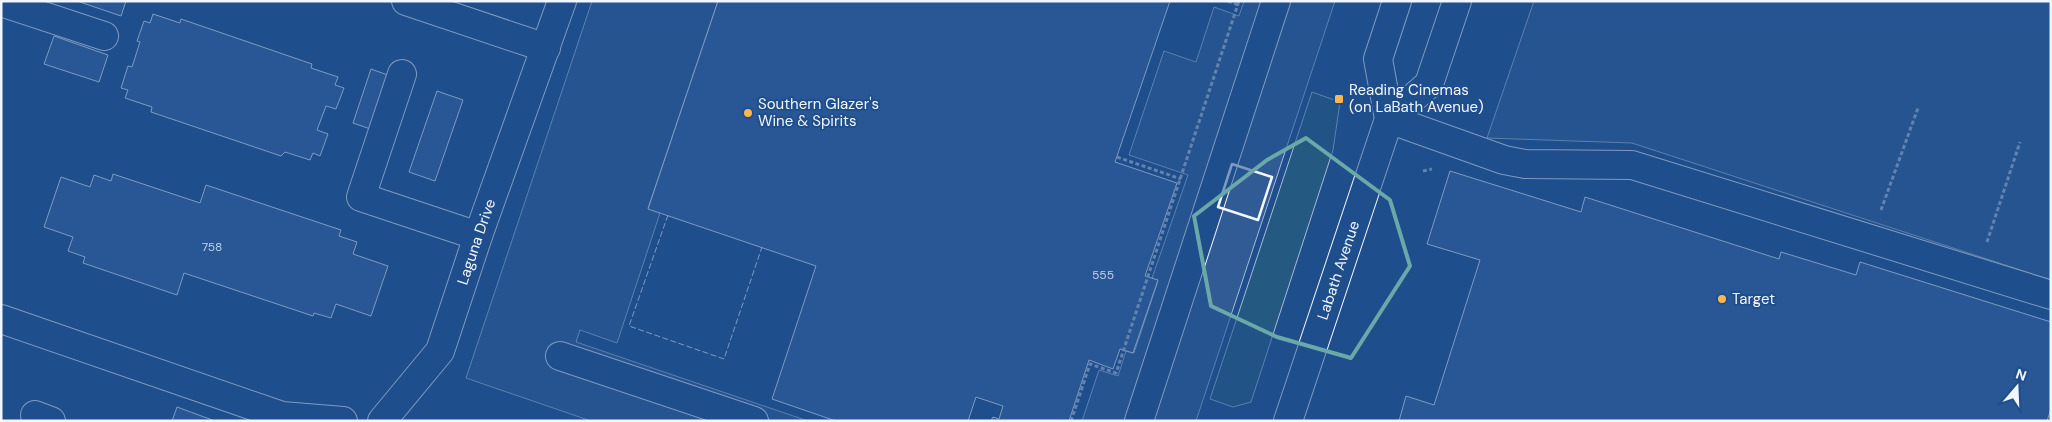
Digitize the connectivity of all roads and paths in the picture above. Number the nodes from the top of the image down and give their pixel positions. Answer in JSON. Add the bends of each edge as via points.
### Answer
{"nodes":[{"id":1,"x":406,"y":1,"type":"edge"},
{"id":2,"x":562,"y":1,"type":"edge"},
{"id":3,"x":1228,"y":1,"type":"edge"},
{"id":4,"x":1276,"y":1,"type":"edge"},
{"id":5,"x":1397,"y":1,"type":"edge"},
{"id":6,"x":1457,"y":1,"type":"edge"},
{"id":7,"x":1,"y":2,"type":"edge"},
{"id":8,"x":1239,"y":3,"type":"edge"},
{"id":9,"x":104,"y":36,"type":"dead end"},
{"id":10,"x":546,"y":48,"type":"junction"},
{"id":11,"x":402,"y":74,"type":"dead end"},
{"id":12,"x":1918,"y":108,"type":"dead end"},
{"id":13,"x":1389,"y":119,"type":"junction"},
{"id":14,"x":2020,"y":142,"type":"dead end"},
{"id":15,"x":1117,"y":157,"type":"dead end"},
{"id":16,"x":1181,"y":179,"type":"junction"},
{"id":17,"x":1878,"y":217,"type":"dead end"},
{"id":18,"x":478,"y":236,"type":"junction"},
{"id":19,"x":1985,"y":249,"type":"dead end"},
{"id":20,"x":2051,"y":295,"type":"edge"},
{"id":21,"x":1,"y":319,"type":"edge"},
{"id":22,"x":560,"y":356,"type":"dead end"},
{"id":23,"x":344,"y":421,"type":"edge"},
{"id":24,"x":382,"y":421,"type":"edge"},
{"id":25,"x":754,"y":421,"type":"edge"},
{"id":26,"x":1071,"y":421,"type":"edge"},
{"id":27,"x":1139,"y":421,"type":"edge"},
{"id":28,"x":1288,"y":421,"type":"edge"}],
"edges":[{"from":1,"to":10,"type":"street"},
{"from":2,"to":10,"type":"street","name":"Laguna Drive"},
{"from":3,"to":8,"type":"path"},
{"from":4,"to":27,"type":"street"},
{"from":5,"to":13,"type":"street","name":"Labath Avenue","via":[[1378,59]]},
{"from":6,"to":13,"type":"street","via":[[1429,84]]},
{"from":7,"to":9,"type":"street"},
{"from":8,"to":16,"type":"path"},
{"from":10,"to":18,"type":"street","name":"Laguna Drive"},
{"from":11,"to":18,"type":"street","via":[[361,197]]},
{"from":12,"to":17,"type":"path"},
{"from":13,"to":20,"type":"street","via":[[1504,160],[1525,164],[1632,165]]},
{"from":13,"to":28,"type":"street","name":"Labath Avenue"},
{"from":14,"to":19,"type":"path"},
{"from":15,"to":16,"type":"path"},
{"from":16,"to":26,"type":"path","via":[[1116,373],[1090,364]]},
{"from":18,"to":24,"type":"street","name":"Laguna Drive","via":[[440,351]]},
{"from":21,"to":23,"type":"street","via":[[282,416]]},
{"from":22,"to":25,"type":"street"}]}
